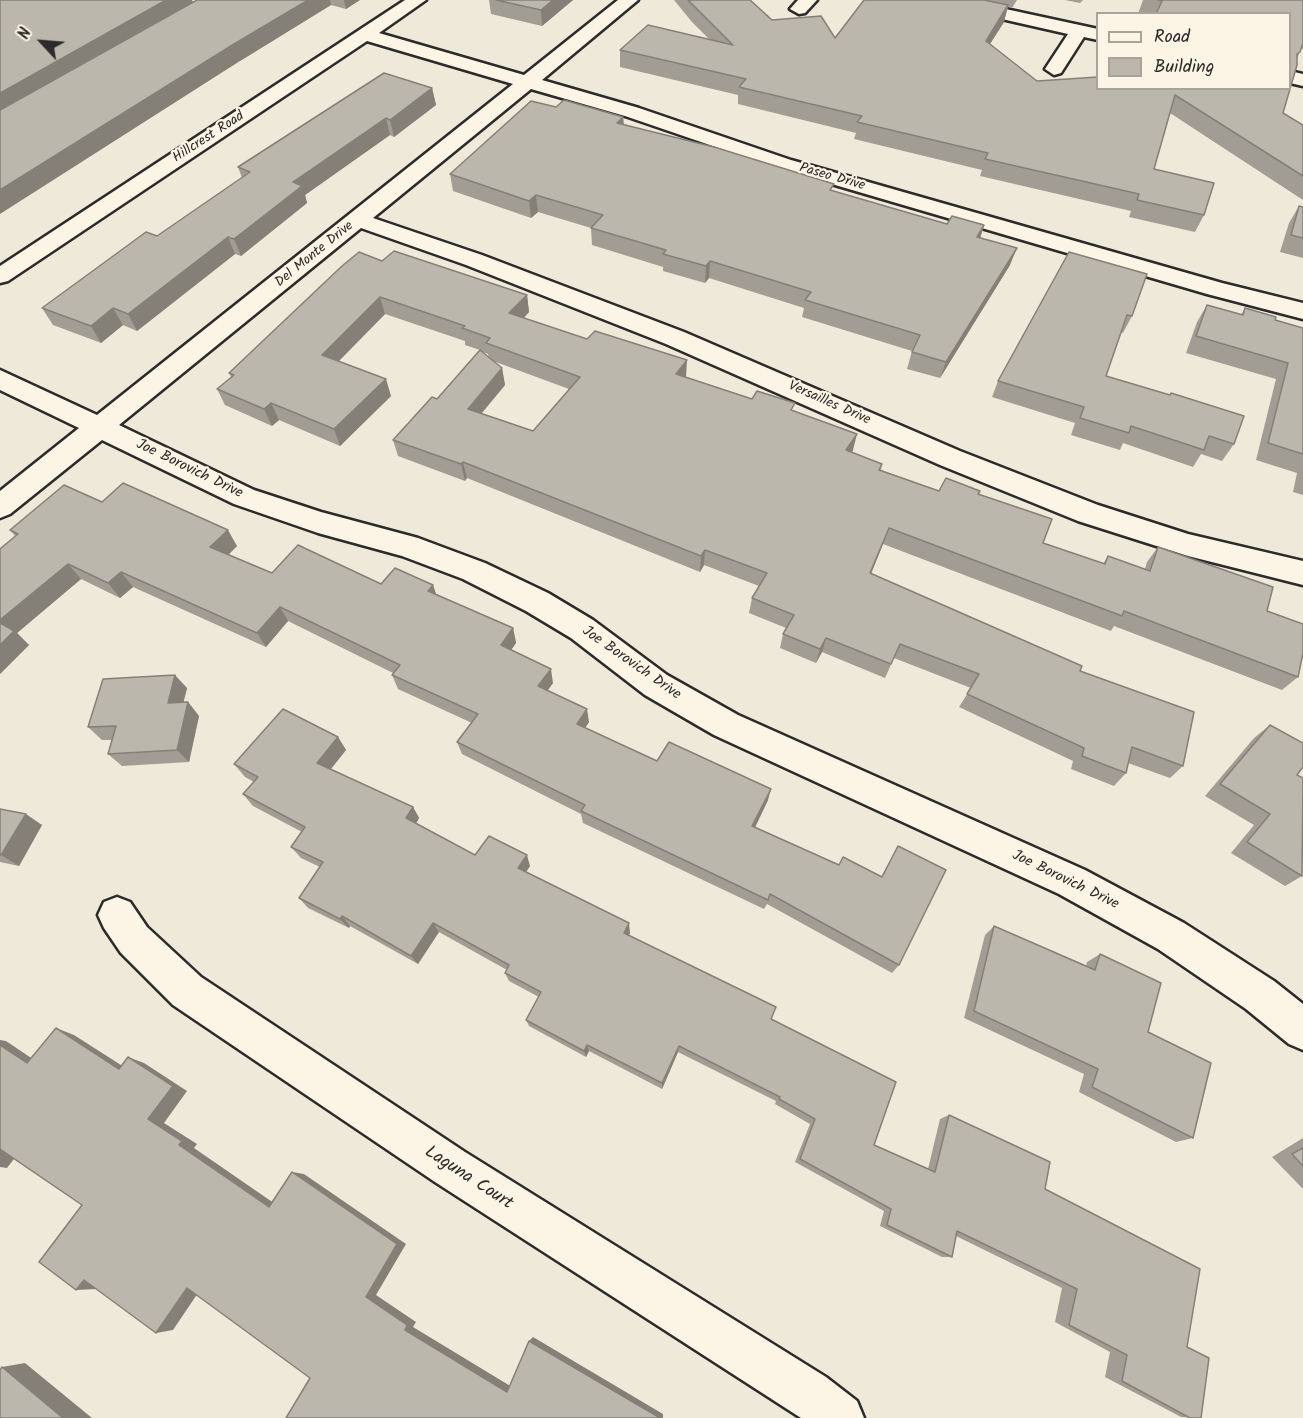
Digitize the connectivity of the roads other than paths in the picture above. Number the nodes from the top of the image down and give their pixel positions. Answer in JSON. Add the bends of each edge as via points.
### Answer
{"nodes":[{"id":1,"x":417,"y":0,"type":"edge"},
{"id":2,"x":629,"y":0,"type":"edge"},
{"id":3,"x":940,"y":0,"type":"edge"},
{"id":4,"x":1079,"y":31,"type":"junction"},
{"id":5,"x":364,"y":35,"type":"junction"},
{"id":6,"x":1096,"y":35,"type":"edge"},
{"id":7,"x":1054,"y":69,"type":"dead end"},
{"id":8,"x":529,"y":81,"type":"junction"},
{"id":9,"x":359,"y":220,"type":"junction"},
{"id":10,"x":0,"y":276,"type":"edge"},
{"id":11,"x":1303,"y":311,"type":"edge"},
{"id":12,"x":0,"y":379,"type":"edge"},
{"id":13,"x":99,"y":427,"type":"junction"},
{"id":14,"x":0,"y":507,"type":"edge"},
{"id":15,"x":1303,"y":573,"type":"edge"},
{"id":16,"x":117,"y":915,"type":"dead end"},
{"id":17,"x":1303,"y":1030,"type":"edge"},
{"id":18,"x":840,"y":1418,"type":"edge"}],
"edges":[{"from":1,"to":5,"type":"street","name":"Hillcrest Road"},
{"from":2,"to":8,"type":"street","name":"Del Monte Drive"},
{"from":3,"to":4,"type":"street"},
{"from":4,"to":6,"type":"street"},
{"from":4,"to":7,"type":"street"},
{"from":5,"to":8,"type":"street","name":"Paseo Drive"},
{"from":5,"to":10,"type":"street","name":"Hillcrest Road"},
{"from":8,"to":9,"type":"street","name":"Del Monte Drive"},
{"from":8,"to":11,"type":"street","name":"Paseo Drive","via":[[632,111],[784,164]]},
{"from":9,"to":13,"type":"street","name":"Del Monte Drive"},
{"from":9,"to":15,"type":"street","name":"Versailles Drive","via":[[675,338],[950,458],[1088,513],[1188,545]]},
{"from":12,"to":13,"type":"street","name":"Joe Borovich Drive"},
{"from":13,"to":14,"type":"street","name":"Del Monte Drive"},
{"from":13,"to":17,"type":"street","name":"Joe Borovich Drive","via":[[244,497],[408,546],[474,571],[537,602],[582,629],[656,685],[726,725],[1072,882],[1171,936],[1260,995]]},
{"from":16,"to":18,"type":"street","name":"Laguna Court","via":[[134,940],[187,992]]}]}
